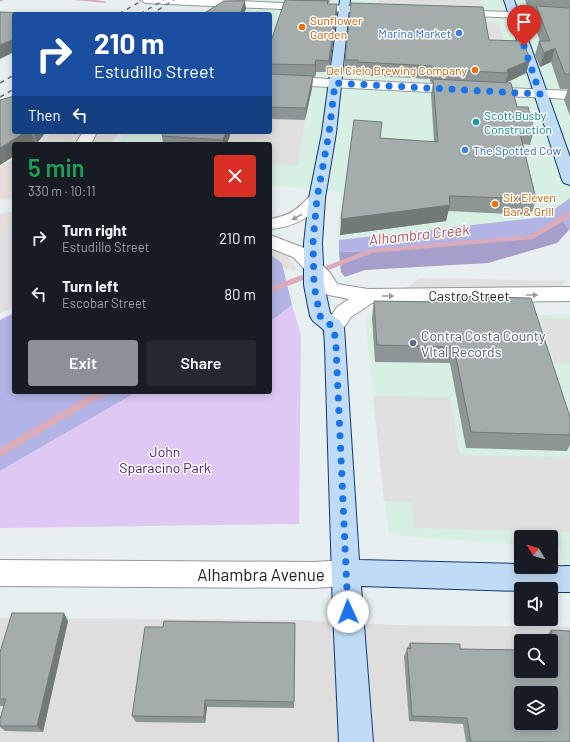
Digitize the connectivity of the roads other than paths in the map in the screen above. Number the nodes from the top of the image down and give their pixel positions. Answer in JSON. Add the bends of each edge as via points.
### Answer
{"nodes":[{"id":1,"x":145,"y":0,"type":"edge"},
{"id":2,"x":509,"y":0,"type":"edge"},
{"id":3,"x":204,"y":3,"type":"junction"},
{"id":4,"x":345,"y":4,"type":"edge"},
{"id":5,"x":377,"y":10,"type":"edge"},
{"id":6,"x":194,"y":12,"type":"edge"},
{"id":7,"x":439,"y":12,"type":"edge"},
{"id":8,"x":514,"y":15,"type":"junction"},
{"id":9,"x":570,"y":17,"type":"edge"},
{"id":10,"x":272,"y":80,"type":"edge"},
{"id":11,"x":335,"y":83,"type":"junction"},
{"id":12,"x":540,"y":94,"type":"junction"},
{"id":13,"x":570,"y":95,"type":"edge"},
{"id":14,"x":570,"y":180,"type":"edge"},
{"id":15,"x":317,"y":198,"type":"junction"},
{"id":16,"x":272,"y":224,"type":"edge"},
{"id":17,"x":272,"y":241,"type":"edge"},
{"id":18,"x":306,"y":248,"type":"junction"},
{"id":19,"x":314,"y":268,"type":"joint"},
{"id":20,"x":323,"y":291,"type":"junction"},
{"id":21,"x":570,"y":294,"type":"edge"},
{"id":22,"x":368,"y":296,"type":"junction"},
{"id":23,"x":334,"y":328,"type":"junction"},
{"id":24,"x":0,"y":573,"type":"edge"},
{"id":25,"x":347,"y":573,"type":"junction"},
{"id":26,"x":570,"y":579,"type":"edge"},
{"id":27,"x":356,"y":742,"type":"edge"}],
"edges":[{"from":1,"to":3,"type":"street"},
{"from":2,"to":8,"type":"main road"},
{"from":3,"to":4,"type":"street"},
{"from":3,"to":6,"type":"street"},
{"from":4,"to":5,"type":"street"},
{"from":4,"to":11,"type":"main road"},
{"from":7,"to":8,"type":"street"},
{"from":8,"to":9,"type":"street"},
{"from":8,"to":12,"type":"main road"},
{"from":10,"to":11,"type":"street"},
{"from":11,"to":12,"type":"street"},
{"from":11,"to":15,"type":"main road"},
{"from":12,"to":13,"type":"street"},
{"from":12,"to":14,"type":"main road"},
{"from":15,"to":16,"type":"street","one_way":true,"via":[[301,216]]},
{"from":15,"to":18,"type":"main road"},
{"from":17,"to":18,"type":"street"},
{"from":18,"to":19,"type":"street"},
{"from":19,"to":20,"type":"main road"},
{"from":20,"to":22,"type":"street","name":"Castro Street"},
{"from":20,"to":23,"type":"main road","via":[[320,316]]},
{"from":22,"to":21,"type":"street","name":"Castro Street","one_way":true},
{"from":22,"to":23,"type":"street","via":[[344,312]]},
{"from":23,"to":25,"type":"main road"},
{"from":24,"to":25,"type":"street","name":"Alhambra Avenue"},
{"from":25,"to":26,"type":"main road","name":"Alhambra Avenue"},
{"from":25,"to":27,"type":"main road"}]}
